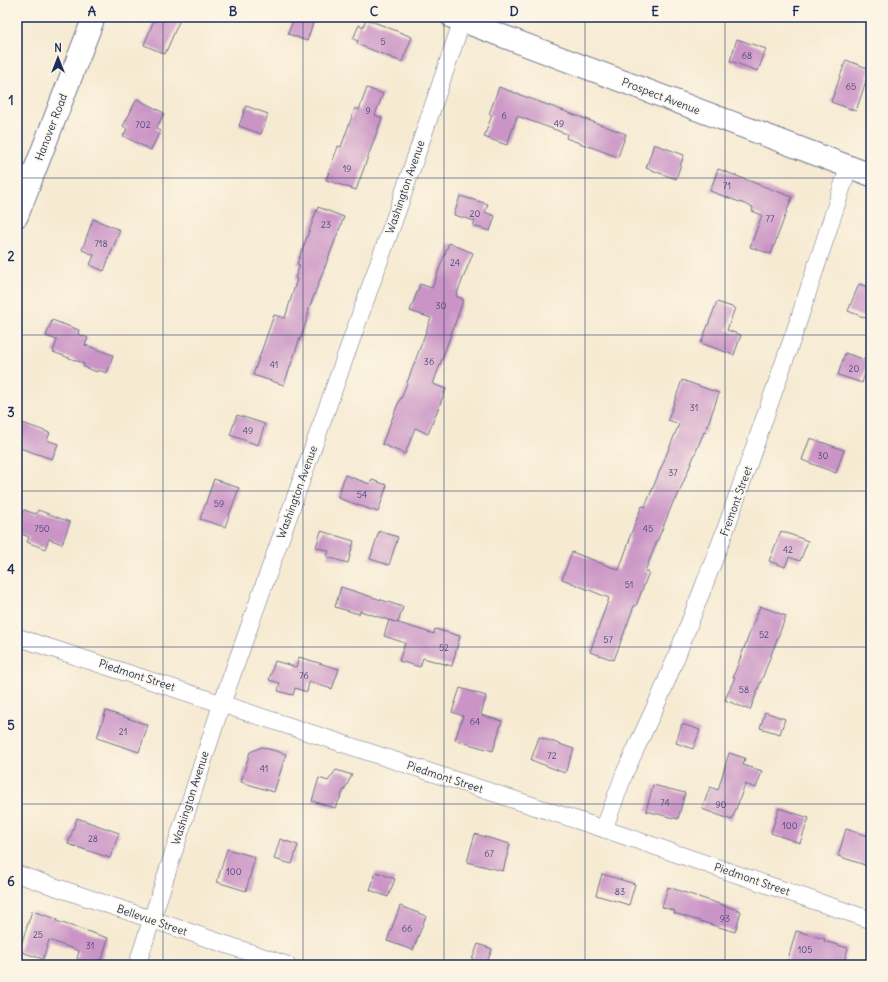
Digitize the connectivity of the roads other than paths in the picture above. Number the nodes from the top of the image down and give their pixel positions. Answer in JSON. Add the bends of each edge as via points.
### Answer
{"nodes":[{"id":1,"x":94,"y":17,"type":"edge"},
{"id":2,"x":457,"y":19,"type":"edge"},
{"id":3,"x":849,"y":166,"type":"junction"},
{"id":4,"x":871,"y":175,"type":"edge"},
{"id":5,"x":17,"y":216,"type":"edge"},
{"id":6,"x":17,"y":637,"type":"edge"},
{"id":7,"x":222,"y":703,"type":"junction"},
{"id":8,"x":604,"y":829,"type":"junction"},
{"id":9,"x":17,"y":874,"type":"edge"},
{"id":10,"x":151,"y":920,"type":"junction"},
{"id":11,"x":871,"y":920,"type":"edge"},
{"id":12,"x":137,"y":965,"type":"edge"},
{"id":13,"x":287,"y":965,"type":"edge"}],
"edges":[{"from":1,"to":5,"type":"street","name":"Hanover Road"},
{"from":2,"to":3,"type":"street","name":"Prospect Avenue"},
{"from":2,"to":7,"type":"street","name":"Washington Avenue","via":[[399,206]]},
{"from":3,"to":4,"type":"street","name":"Prospect Avenue"},
{"from":3,"to":8,"type":"street","name":"Fremont Street","via":[[725,532],[677,657],[625,772]]},
{"from":6,"to":7,"type":"street","name":"Piedmont Street"},
{"from":7,"to":8,"type":"street","name":"Piedmont Street"},
{"from":7,"to":10,"type":"street","name":"Washington Avenue"},
{"from":8,"to":11,"type":"street","name":"Piedmont Street"},
{"from":9,"to":10,"type":"street","name":"Bellevue Street"},
{"from":10,"to":12,"type":"street","name":"Washington Avenue"},
{"from":10,"to":13,"type":"street","name":"Bellevue Street"}]}
